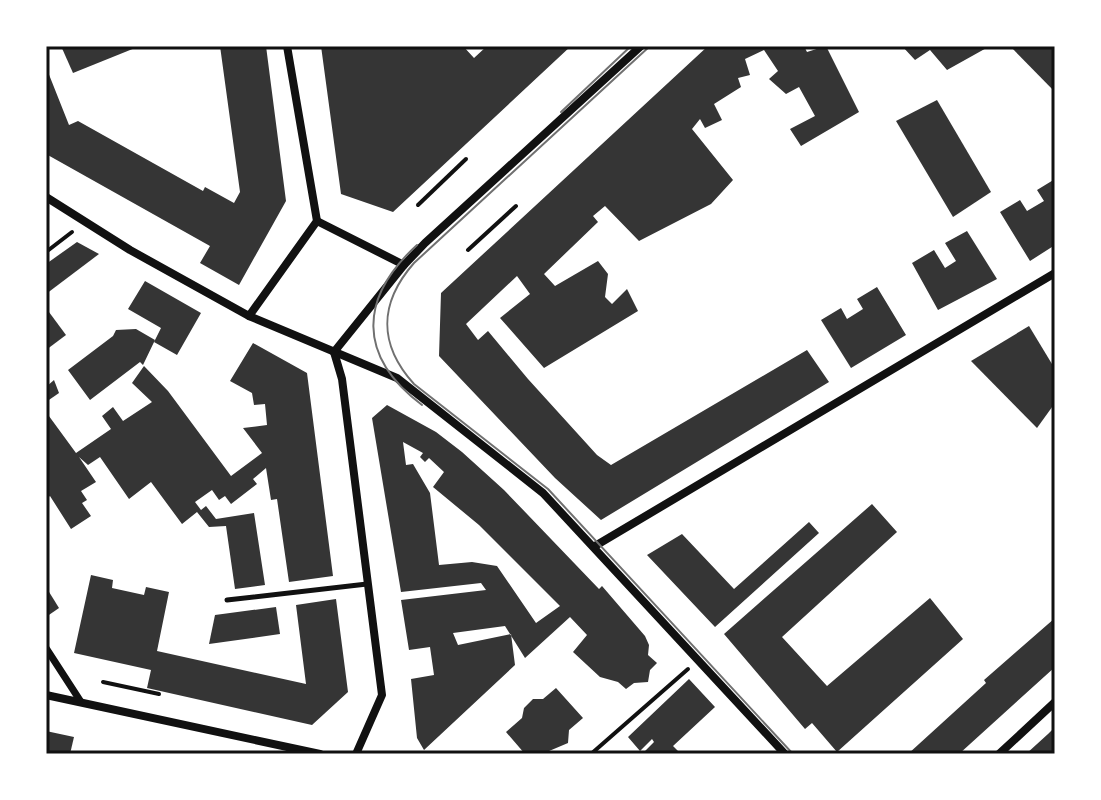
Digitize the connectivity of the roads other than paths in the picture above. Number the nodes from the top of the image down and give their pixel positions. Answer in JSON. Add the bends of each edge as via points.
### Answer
{"nodes":[{"id":1,"x":287,"y":46,"type":"edge"},
{"id":2,"x":641,"y":46,"type":"edge"},
{"id":3,"x":46,"y":197,"type":"edge"},
{"id":4,"x":317,"y":221,"type":"junction"},
{"id":5,"x":404,"y":265,"type":"junction"},
{"id":6,"x":1055,"y":273,"type":"edge"},
{"id":7,"x":249,"y":316,"type":"junction"},
{"id":8,"x":334,"y":352,"type":"junction"},
{"id":9,"x":595,"y":546,"type":"junction"},
{"id":10,"x":367,"y":584,"type":"junction"},
{"id":11,"x":227,"y":600,"type":"dead end"},
{"id":12,"x":46,"y":648,"type":"edge"},
{"id":13,"x":46,"y":695,"type":"edge"},
{"id":14,"x":81,"y":702,"type":"junction"},
{"id":15,"x":1055,"y":702,"type":"edge"},
{"id":16,"x":320,"y":754,"type":"edge"},
{"id":17,"x":356,"y":754,"type":"edge"},
{"id":18,"x":785,"y":754,"type":"edge"},
{"id":19,"x":999,"y":754,"type":"edge"}],
"edges":[{"from":1,"to":4,"type":"street"},
{"from":2,"to":5,"type":"street"},
{"from":3,"to":7,"type":"street"},
{"from":4,"to":5,"type":"street"},
{"from":4,"to":7,"type":"street"},
{"from":5,"to":8,"type":"street"},
{"from":6,"to":9,"type":"street"},
{"from":7,"to":8,"type":"street"},
{"from":8,"to":9,"type":"street","via":[[397,378],[522,474]]},
{"from":8,"to":10,"type":"street","via":[[342,379]]},
{"from":9,"to":18,"type":"street"},
{"from":10,"to":11,"type":"lane"},
{"from":10,"to":17,"type":"street","via":[[382,695]]},
{"from":12,"to":14,"type":"street"},
{"from":13,"to":14,"type":"street"},
{"from":14,"to":16,"type":"street"},
{"from":15,"to":19,"type":"street"}]}
